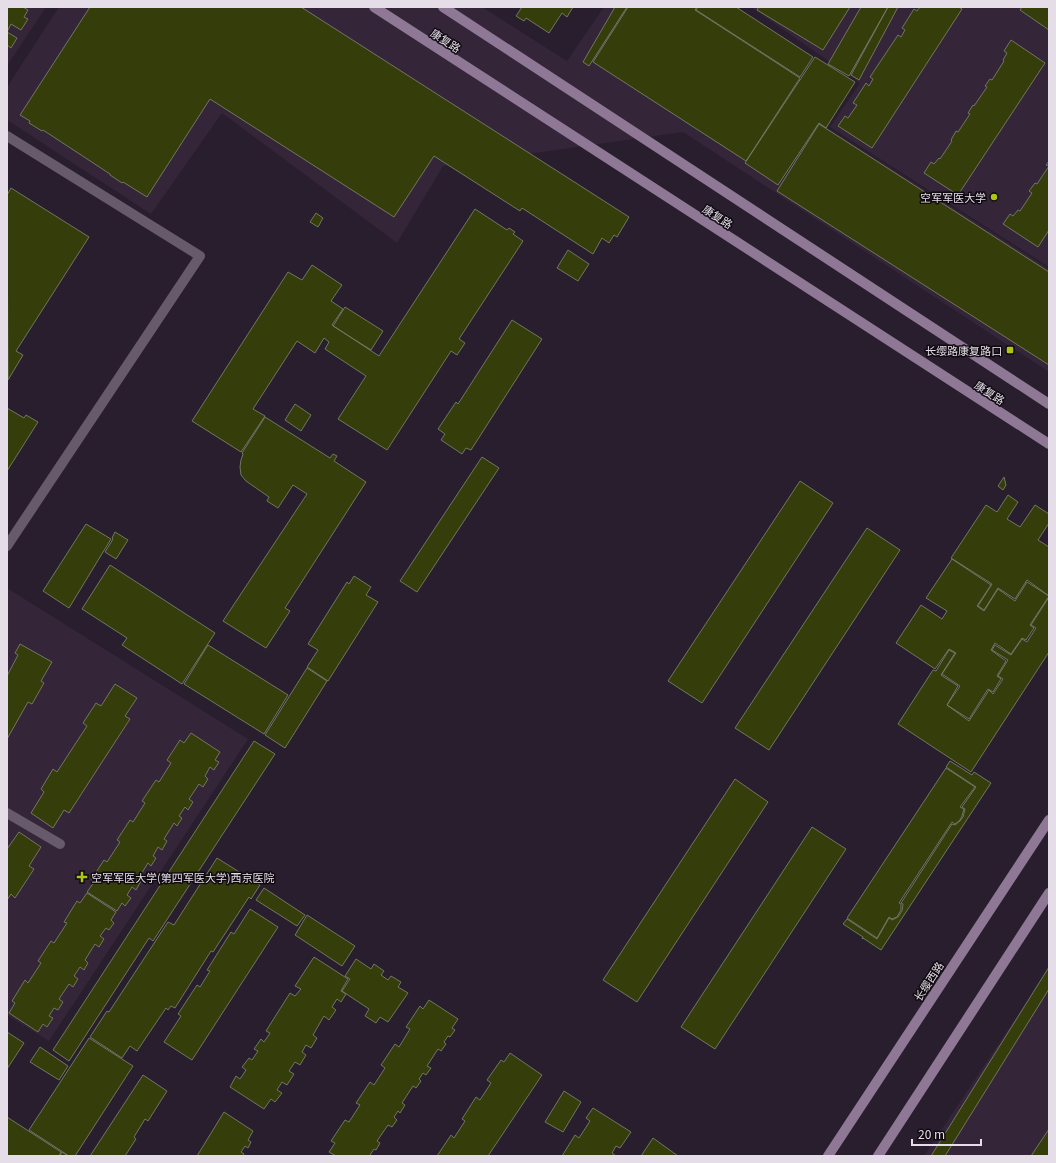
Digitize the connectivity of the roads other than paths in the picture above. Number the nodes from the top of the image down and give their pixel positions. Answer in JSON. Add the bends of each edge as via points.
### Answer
{"nodes":[{"id":1,"x":374,"y":7,"type":"edge"},
{"id":2,"x":443,"y":7,"type":"edge"},
{"id":3,"x":7,"y":136,"type":"edge"},
{"id":4,"x":1049,"y":404,"type":"edge"},
{"id":5,"x":1049,"y":444,"type":"edge"},
{"id":6,"x":7,"y":546,"type":"edge"},
{"id":7,"x":7,"y":813,"type":"edge"},
{"id":8,"x":1049,"y":820,"type":"edge"},
{"id":9,"x":60,"y":844,"type":"dead end"},
{"id":10,"x":1049,"y":893,"type":"edge"},
{"id":11,"x":828,"y":1156,"type":"edge"},
{"id":12,"x":878,"y":1156,"type":"edge"}],
"edges":[{"from":1,"to":5,"type":"main road","name":"康复路"},
{"from":2,"to":4,"type":"main road","name":"康复路"},
{"from":3,"to":6,"type":"street","via":[[200,256]]},
{"from":7,"to":9,"type":"street"},
{"from":8,"to":11,"type":"main road","name":"长缨西路"},
{"from":10,"to":12,"type":"main road"}]}
